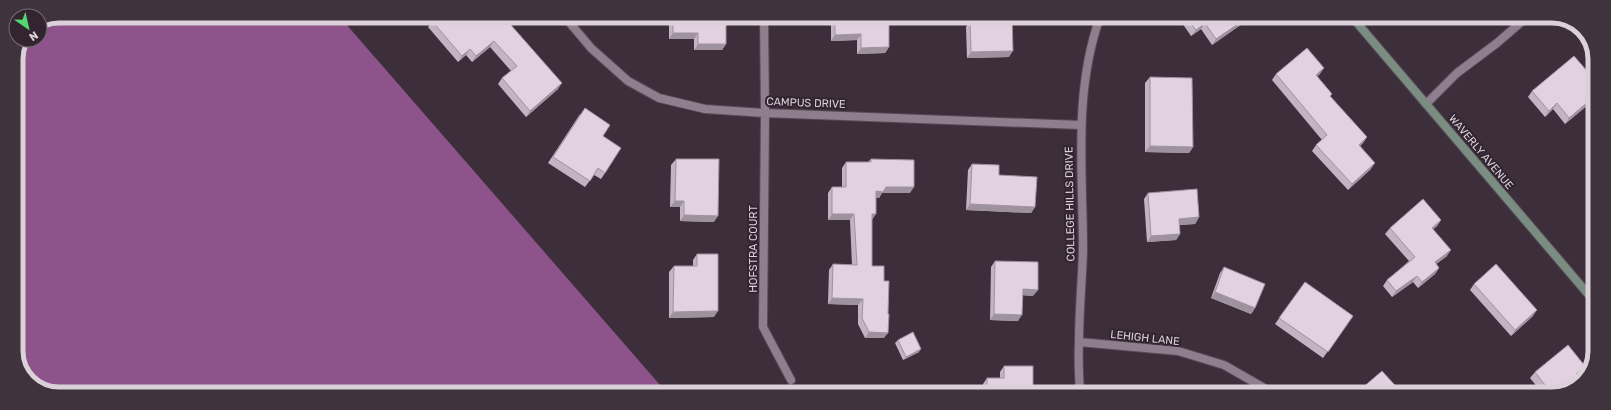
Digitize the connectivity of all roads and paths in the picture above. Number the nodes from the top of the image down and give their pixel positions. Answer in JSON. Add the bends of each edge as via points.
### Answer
{"nodes":[{"id":1,"x":570,"y":23,"type":"edge"},
{"id":2,"x":764,"y":23,"type":"edge"},
{"id":3,"x":1098,"y":23,"type":"edge"},
{"id":4,"x":1357,"y":23,"type":"edge"},
{"id":5,"x":1520,"y":23,"type":"edge"},
{"id":6,"x":1426,"y":104,"type":"junction"},
{"id":7,"x":765,"y":113,"type":"junction"},
{"id":8,"x":1080,"y":125,"type":"junction"},
{"id":9,"x":1588,"y":294,"type":"edge"},
{"id":10,"x":1079,"y":342,"type":"junction"},
{"id":11,"x":791,"y":380,"type":"dead end"},
{"id":12,"x":1080,"y":387,"type":"edge"},
{"id":13,"x":1262,"y":387,"type":"edge"}],
"edges":[{"from":1,"to":7,"type":"street","name":"CAMPUS DRIVE","via":[[591,48],[628,81],[659,98],[704,109]]},
{"from":2,"to":7,"type":"street","name":"HOFSTRA COURT"},
{"from":3,"to":8,"type":"street","name":"COLLEGE HILLS DRIVE","via":[[1083,89]]},
{"from":4,"to":6,"type":"street","name":"WAVERLY AVENUE"},
{"from":5,"to":6,"type":"street","via":[[1457,73]]},
{"from":6,"to":9,"type":"street","name":"WAVERLY AVENUE"},
{"from":7,"to":8,"type":"street","name":"CAMPUS DRIVE"},
{"from":7,"to":11,"type":"street","name":"HOFSTRA COURT","via":[[763,327]]},
{"from":8,"to":10,"type":"street","name":"COLLEGE HILLS DRIVE","via":[[1082,252]]},
{"from":10,"to":12,"type":"street","name":"COLLEGE HILLS DRIVE"},
{"from":10,"to":13,"type":"street","name":"LEHIGH LANE","via":[[1178,351],[1224,365]]}]}
